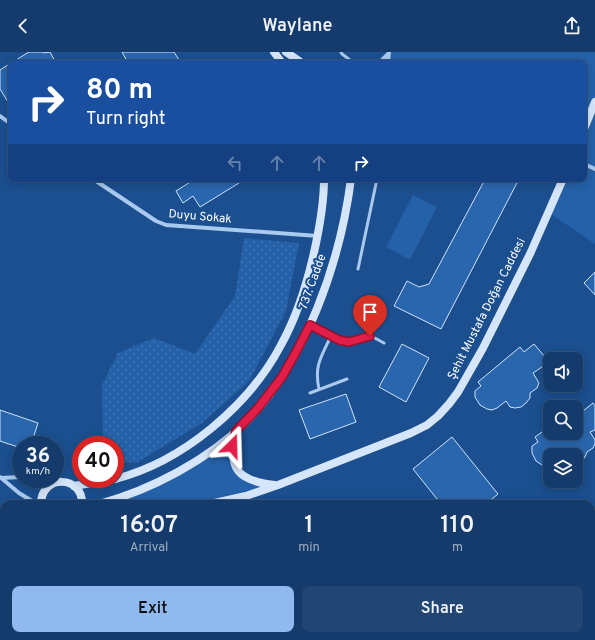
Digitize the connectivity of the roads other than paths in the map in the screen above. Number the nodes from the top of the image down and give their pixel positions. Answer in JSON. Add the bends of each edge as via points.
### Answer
{"nodes":[{"id":1,"x":286,"y":52,"type":"edge"},
{"id":2,"x":341,"y":52,"type":"edge"},
{"id":3,"x":298,"y":60,"type":"edge"},
{"id":4,"x":350,"y":60,"type":"edge"},
{"id":5,"x":595,"y":102,"type":"edge"},
{"id":6,"x":587,"y":122,"type":"edge"},
{"id":7,"x":98,"y":182,"type":"edge"},
{"id":8,"x":324,"y":182,"type":"edge"},
{"id":9,"x":351,"y":182,"type":"edge"},
{"id":10,"x":376,"y":182,"type":"edge"},
{"id":11,"x":562,"y":182,"type":"edge"},
{"id":12,"x":318,"y":236,"type":"junction"},
{"id":13,"x":358,"y":268,"type":"dead end"},
{"id":14,"x":310,"y":325,"type":"junction"},
{"id":15,"x":331,"y":336,"type":"junction"},
{"id":16,"x":384,"y":343,"type":"dead end"},
{"id":17,"x":347,"y":379,"type":"dead end"},
{"id":18,"x":319,"y":389,"type":"junction"},
{"id":19,"x":310,"y":393,"type":"dead end"},
{"id":20,"x":236,"y":431,"type":"junction"},
{"id":21,"x":12,"y":477,"type":"edge"},
{"id":22,"x":124,"y":477,"type":"edge"},
{"id":23,"x":1,"y":478,"type":"edge"},
{"id":24,"x":278,"y":485,"type":"junction"},
{"id":25,"x":46,"y":488,"type":"edge"},
{"id":26,"x":76,"y":488,"type":"edge"},
{"id":27,"x":30,"y":500,"type":"edge"},
{"id":28,"x":42,"y":500,"type":"edge"},
{"id":29,"x":82,"y":500,"type":"edge"},
{"id":30,"x":112,"y":500,"type":"edge"},
{"id":31,"x":228,"y":500,"type":"edge"}],
"edges":[{"from":1,"to":3,"type":"street"},
{"from":2,"to":4,"type":"lane"},
{"from":5,"to":6,"type":"street"},
{"from":7,"to":12,"type":"street","name":"Duyu Sokak","via":[[166,225]]},
{"from":8,"to":12,"type":"street","name":"737. Cadde","via":[[323,210]]},
{"from":9,"to":14,"type":"street","name":"737. Cadde","via":[[330,277]]},
{"from":10,"to":13,"type":"lane"},
{"from":11,"to":24,"type":"street","name":"Şehit Mustafa Doğan Caddesi","via":[[530,254],[483,348],[458,392],[438,416],[411,433]]},
{"from":12,"to":22,"type":"street","name":"737. Cadde","via":[[292,324],[269,366],[245,396],[217,424],[182,449],[148,468]]},
{"from":14,"to":15,"type":"lane"},
{"from":14,"to":20,"type":"street","name":"737. Cadde","via":[[278,383]]},
{"from":15,"to":16,"type":"lane","via":[[349,342],[370,336]]},
{"from":15,"to":18,"type":"lane","via":[[317,368]]},
{"from":17,"to":18,"type":"lane"},
{"from":18,"to":19,"type":"lane"},
{"from":20,"to":24,"type":"street","name":"Şehit Mustafa Doğan Caddesi","via":[[232,456],[236,468],[244,478],[258,483]]},
{"from":20,"to":30,"type":"street","name":"737. Cadde","via":[[208,453],[172,474],[136,492]]},
{"from":21,"to":23,"type":"street"},
{"from":23,"to":27,"type":"street"},
{"from":24,"to":31,"type":"street","name":"Şehit Mustafa Doğan Caddesi"},
{"from":25,"to":28,"type":"street"},
{"from":26,"to":29,"type":"street"}]}
